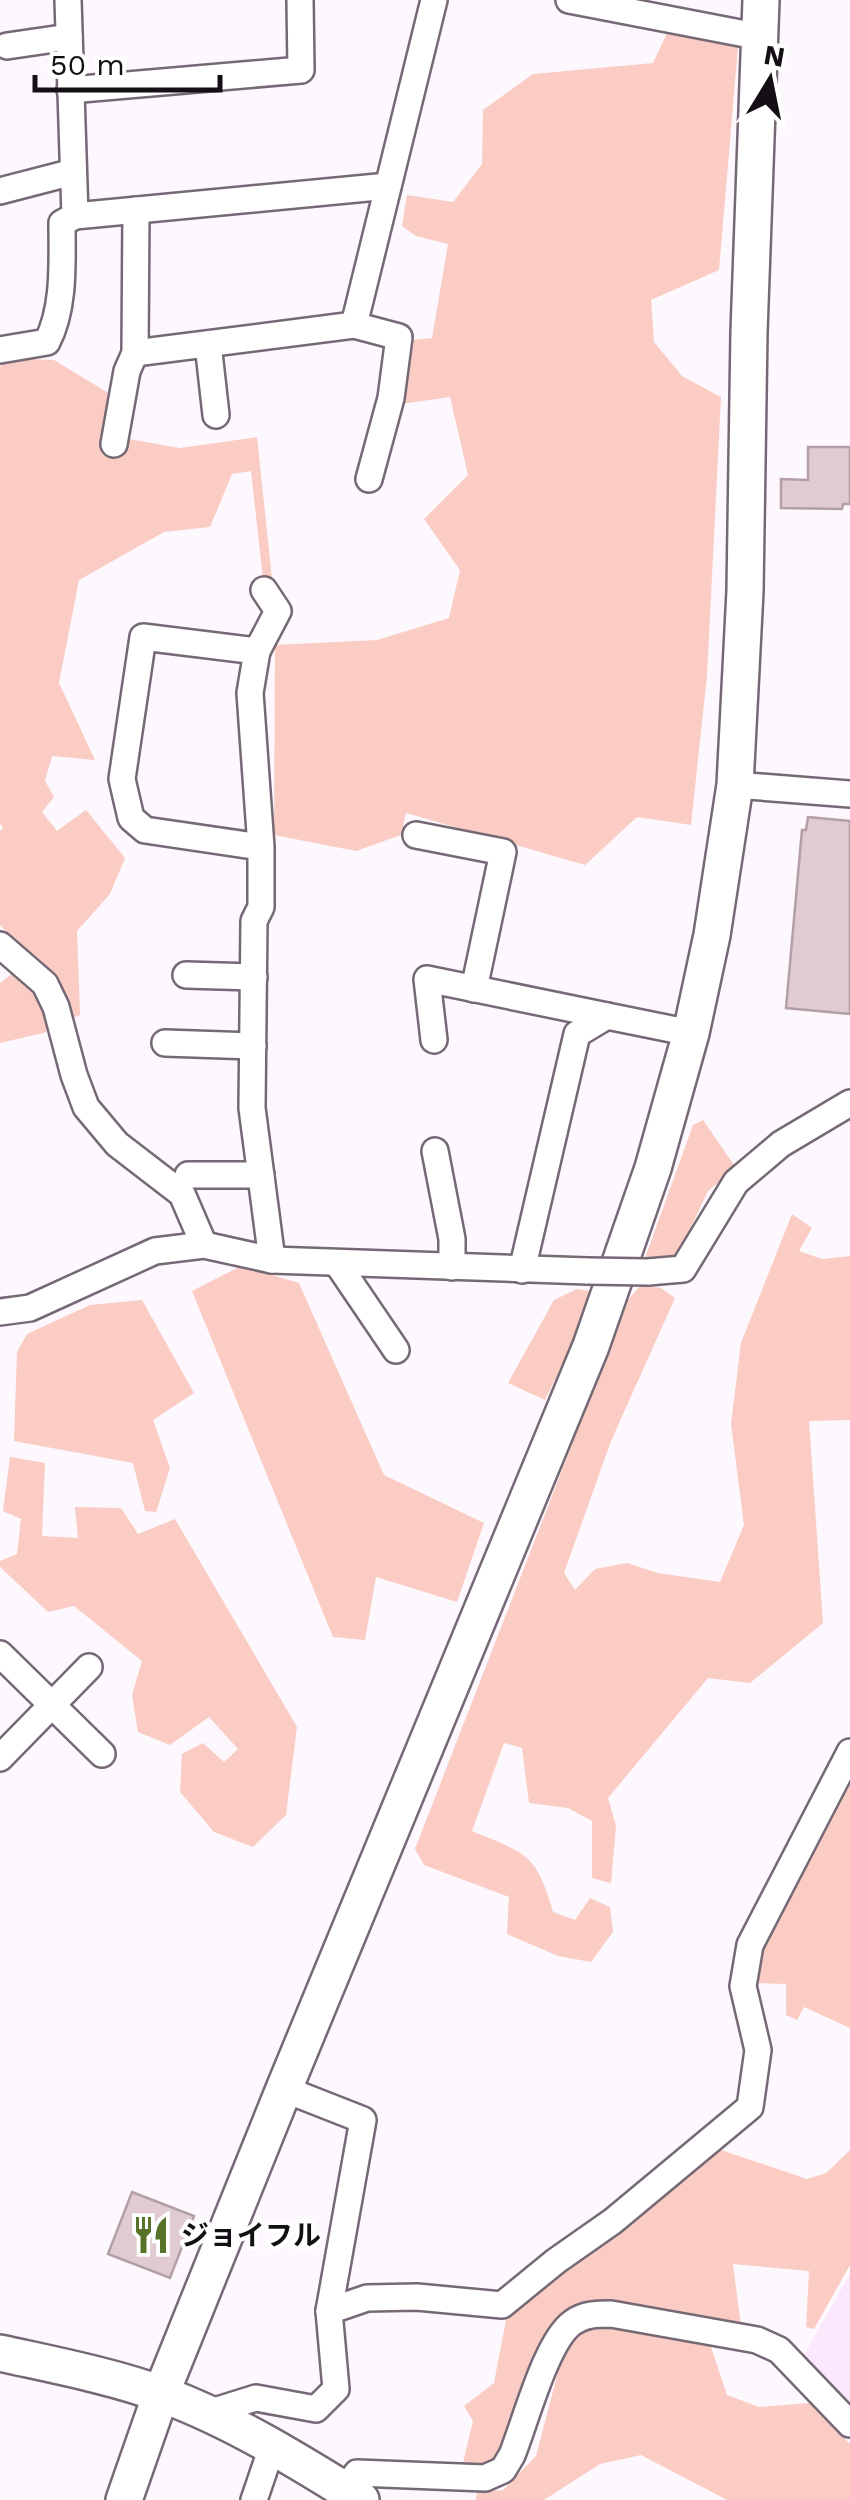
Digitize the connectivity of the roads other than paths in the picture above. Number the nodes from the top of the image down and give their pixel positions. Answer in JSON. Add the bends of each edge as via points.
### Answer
{"nodes":[{"id":1,"x":68,"y":0,"type":"edge"},
{"id":2,"x":300,"y":0,"type":"edge"},
{"id":3,"x":434,"y":0,"type":"edge"},
{"id":4,"x":762,"y":0,"type":"edge"},
{"id":5,"x":586,"y":2,"type":"edge"},
{"id":6,"x":69,"y":36,"type":"junction"},
{"id":7,"x":760,"y":36,"type":"junction"},
{"id":8,"x":8,"y":46,"type":"dead end"},
{"id":9,"x":70,"y":90,"type":"junction"},
{"id":10,"x":74,"y":172,"type":"junction"},
{"id":11,"x":388,"y":186,"type":"junction"},
{"id":12,"x":0,"y":191,"type":"edge"},
{"id":13,"x":136,"y":210,"type":"junction"},
{"id":14,"x":75,"y":216,"type":"junction"},
{"id":15,"x":354,"y":325,"type":"junction"},
{"id":16,"x":208,"y":344,"type":"junction"},
{"id":17,"x":0,"y":350,"type":"edge"},
{"id":18,"x":136,"y":353,"type":"junction"},
{"id":19,"x":216,"y":415,"type":"dead end"},
{"id":20,"x":114,"y":444,"type":"dead end"},
{"id":21,"x":370,"y":480,"type":"dead end"},
{"id":22,"x":264,"y":590,"type":"dead end"},
{"id":23,"x":257,"y":650,"type":"junction"},
{"id":24,"x":735,"y":785,"type":"junction"},
{"id":25,"x":850,"y":794,"type":"edge"},
{"id":26,"x":416,"y":834,"type":"dead end"},
{"id":27,"x":261,"y":847,"type":"junction"},
{"id":28,"x":0,"y":945,"type":"edge"},
{"id":29,"x":186,"y":975,"type":"dead end"},
{"id":30,"x":254,"y":977,"type":"junction"},
{"id":31,"x":474,"y":989,"type":"junction"},
{"id":32,"x":607,"y":1016,"type":"junction"},
{"id":33,"x":691,"y":1033,"type":"junction"},
{"id":34,"x":434,"y":1040,"type":"dead end"},
{"id":35,"x":165,"y":1043,"type":"dead end"},
{"id":36,"x":252,"y":1046,"type":"junction"},
{"id":37,"x":850,"y":1104,"type":"edge"},
{"id":38,"x":435,"y":1152,"type":"dead end"},
{"id":39,"x":188,"y":1175,"type":"dead end"},
{"id":40,"x":261,"y":1175,"type":"junction"},
{"id":41,"x":204,"y":1245,"type":"junction"},
{"id":42,"x":272,"y":1260,"type":"junction"},
{"id":43,"x":337,"y":1263,"type":"junction"},
{"id":44,"x":452,"y":1267,"type":"junction"},
{"id":45,"x":522,"y":1270,"type":"junction"},
{"id":46,"x":0,"y":1312,"type":"edge"},
{"id":47,"x":396,"y":1350,"type":"dead end"},
{"id":48,"x":0,"y":1654,"type":"edge"},
{"id":49,"x":90,"y":1668,"type":"dead end"},
{"id":50,"x":52,"y":1704,"type":"junction"},
{"id":51,"x":850,"y":1752,"type":"edge"},
{"id":52,"x":102,"y":1754,"type":"dead end"},
{"id":53,"x":0,"y":1758,"type":"edge"},
{"id":54,"x":284,"y":2089,"type":"junction"},
{"id":55,"x":329,"y":2311,"type":"junction"},
{"id":56,"x":0,"y":2353,"type":"edge"},
{"id":57,"x":161,"y":2394,"type":"junction"},
{"id":58,"x":208,"y":2413,"type":"junction"},
{"id":59,"x":850,"y":2424,"type":"edge"},
{"id":60,"x":272,"y":2447,"type":"junction"},
{"id":61,"x":353,"y":2495,"type":"edge"},
{"id":62,"x":124,"y":2500,"type":"edge"},
{"id":63,"x":254,"y":2500,"type":"edge"}],
"edges":[{"from":1,"to":6,"type":"street"},
{"from":2,"to":9,"type":"street","via":[[301,70]]},
{"from":3,"to":11,"type":"street"},
{"from":4,"to":7,"type":"street"},
{"from":5,"to":7,"type":"street"},
{"from":6,"to":8,"type":"street"},
{"from":6,"to":9,"type":"street"},
{"from":7,"to":24,"type":"street"},
{"from":9,"to":10,"type":"street"},
{"from":10,"to":12,"type":"street"},
{"from":10,"to":14,"type":"street"},
{"from":11,"to":13,"type":"street"},
{"from":11,"to":15,"type":"street"},
{"from":13,"to":14,"type":"street"},
{"from":13,"to":18,"type":"street"},
{"from":14,"to":17,"type":"street","via":[[62,224],[54,330],[47,342]]},
{"from":15,"to":16,"type":"street"},
{"from":15,"to":21,"type":"street","via":[[399,337]]},
{"from":16,"to":18,"type":"street"},
{"from":16,"to":19,"type":"street"},
{"from":18,"to":20,"type":"street"},
{"from":22,"to":23,"type":"street","via":[[278,611]]},
{"from":23,"to":27,"type":"street","via":[[250,693]]},
{"from":23,"to":27,"type":"street","via":[[143,637],[122,779],[132,818],[144,830]]},
{"from":24,"to":25,"type":"street"},
{"from":24,"to":33,"type":"street"},
{"from":26,"to":31,"type":"street","via":[[503,852]]},
{"from":27,"to":30,"type":"street"},
{"from":28,"to":41,"type":"street","via":[[45,984],[86,1107],[117,1144],[182,1194]]},
{"from":29,"to":30,"type":"street"},
{"from":30,"to":36,"type":"street"},
{"from":31,"to":32,"type":"street"},
{"from":31,"to":34,"type":"street","via":[[427,979]]},
{"from":32,"to":33,"type":"street"},
{"from":32,"to":45,"type":"street","via":[[577,1034]]},
{"from":33,"to":54,"type":"street","via":[[591,1346]]},
{"from":35,"to":36,"type":"street"},
{"from":36,"to":40,"type":"street"},
{"from":37,"to":45,"type":"street","bridge":true,"via":[[781,1144],[736,1182],[683,1269]]},
{"from":38,"to":44,"type":"street"},
{"from":39,"to":40,"type":"street"},
{"from":40,"to":42,"type":"street"},
{"from":41,"to":42,"type":"street"},
{"from":41,"to":46,"type":"street","via":[[155,1250],[30,1308]]},
{"from":42,"to":43,"type":"street"},
{"from":43,"to":44,"type":"street"},
{"from":43,"to":47,"type":"street"},
{"from":44,"to":45,"type":"street"},
{"from":48,"to":50,"type":"street"},
{"from":49,"to":50,"type":"street"},
{"from":50,"to":52,"type":"street"},
{"from":50,"to":53,"type":"street"},
{"from":51,"to":55,"type":"street","via":[[750,1946],[743,1986],[758,2050],[750,2107],[502,2305],[368,2298]]},
{"from":54,"to":55,"type":"street","via":[[363,2120]]},
{"from":54,"to":57,"type":"street"},
{"from":55,"to":58,"type":"street","via":[[336,2389],[316,2409],[256,2398]]},
{"from":56,"to":57,"type":"street"},
{"from":57,"to":58,"type":"street"},
{"from":57,"to":62,"type":"street"},
{"from":58,"to":60,"type":"street"},
{"from":59,"to":61,"type":"street","via":[[779,2350],[757,2340],[590,2314],[553,2344],[503,2470],[485,2478],[356,2472]]},
{"from":60,"to":61,"type":"street"},
{"from":60,"to":63,"type":"street"}]}
